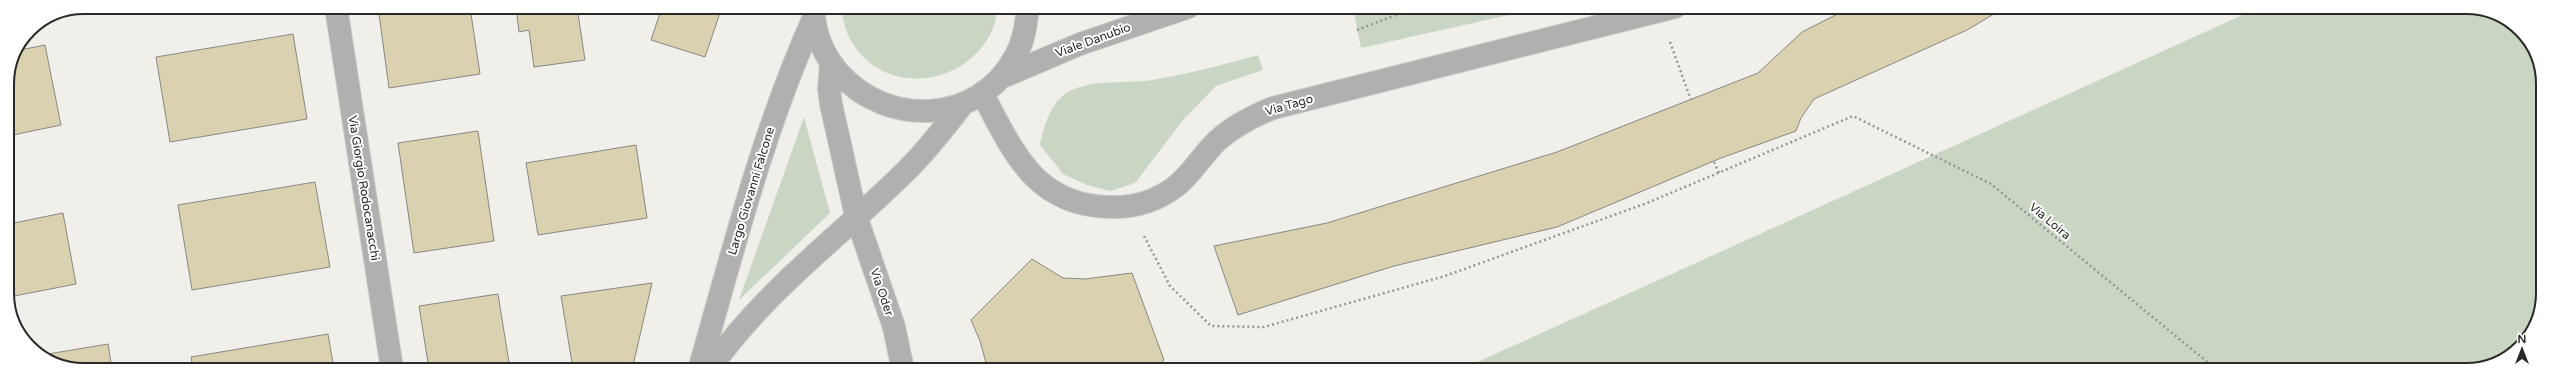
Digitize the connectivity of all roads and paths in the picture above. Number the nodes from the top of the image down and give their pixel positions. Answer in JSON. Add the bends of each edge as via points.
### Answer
{"nodes":[{"id":1,"x":337,"y":14,"type":"edge"},
{"id":2,"x":813,"y":14,"type":"edge"},
{"id":3,"x":814,"y":14,"type":"edge"},
{"id":4,"x":1027,"y":14,"type":"edge"},
{"id":5,"x":1168,"y":14,"type":"edge"},
{"id":6,"x":1399,"y":14,"type":"edge"},
{"id":7,"x":1646,"y":14,"type":"edge"},
{"id":8,"x":1667,"y":14,"type":"edge"},
{"id":9,"x":1357,"y":30,"type":"dead end"},
{"id":10,"x":831,"y":63,"type":"junction"},
{"id":11,"x":999,"y":79,"type":"junction"},
{"id":12,"x":982,"y":93,"type":"junction"},
{"id":13,"x":1691,"y":100,"type":"dead end"},
{"id":14,"x":963,"y":104,"type":"junction"},
{"id":15,"x":1714,"y":162,"type":"dead end"},
{"id":16,"x":1719,"y":173,"type":"junction"},
{"id":17,"x":1128,"y":207,"type":"junction"},
{"id":18,"x":856,"y":216,"type":"junction"},
{"id":19,"x":391,"y":363,"type":"edge"},
{"id":20,"x":701,"y":363,"type":"edge"},
{"id":21,"x":715,"y":363,"type":"edge"},
{"id":22,"x":901,"y":363,"type":"edge"},
{"id":23,"x":2208,"y":363,"type":"edge"}],
"edges":[{"from":1,"to":19,"type":"street","name":"Via Giorgio Rodocanacchi"},
{"from":2,"to":20,"type":"street","name":"Largo Giovanni Falcone","via":[[767,135]]},
{"from":3,"to":10,"type":"street","name":"Largo Giovanni Falcone","via":[[820,42]]},
{"from":4,"to":11,"type":"street","name":"Largo Giovanni Falcone","via":[[1025,32],[1015,57]]},
{"from":5,"to":11,"type":"street","name":"Viale Danubio","via":[[1080,44]]},
{"from":6,"to":9,"type":"path"},
{"from":7,"to":17,"type":"street","name":"Via Tago","via":[[1273,108],[1244,122],[1218,140],[1183,180],[1163,195],[1152,201]]},
{"from":8,"to":13,"type":"path"},
{"from":10,"to":14,"type":"street","name":"Largo Giovanni Falcone","via":[[851,86],[876,102],[904,110],[934,111]]},
{"from":10,"to":18,"type":"street","via":[[831,104]]},
{"from":11,"to":12,"type":"street","name":"Largo Giovanni Falcone"},
{"from":12,"to":14,"type":"street","name":"Largo Giovanni Falcone"},
{"from":12,"to":17,"type":"street","name":"Via Tago","via":[[1021,163],[1040,183],[1062,197],[1083,205]]},
{"from":14,"to":18,"type":"street","name":"Largo Giovanni Falcone","via":[[920,158]]},
{"from":15,"to":16,"type":"path"},
{"from":16,"to":17,"type":"path","via":[[1647,203],[1445,276],[1264,327],[1211,326],[1170,286]]},
{"from":16,"to":23,"type":"path","name":"Via Loira","via":[[1853,116],[1991,184]]},
{"from":18,"to":21,"type":"street","name":"Largo Giovanni Falcone","via":[[762,303]]},
{"from":18,"to":22,"type":"street","name":"Via Oder","via":[[897,337]]}]}
